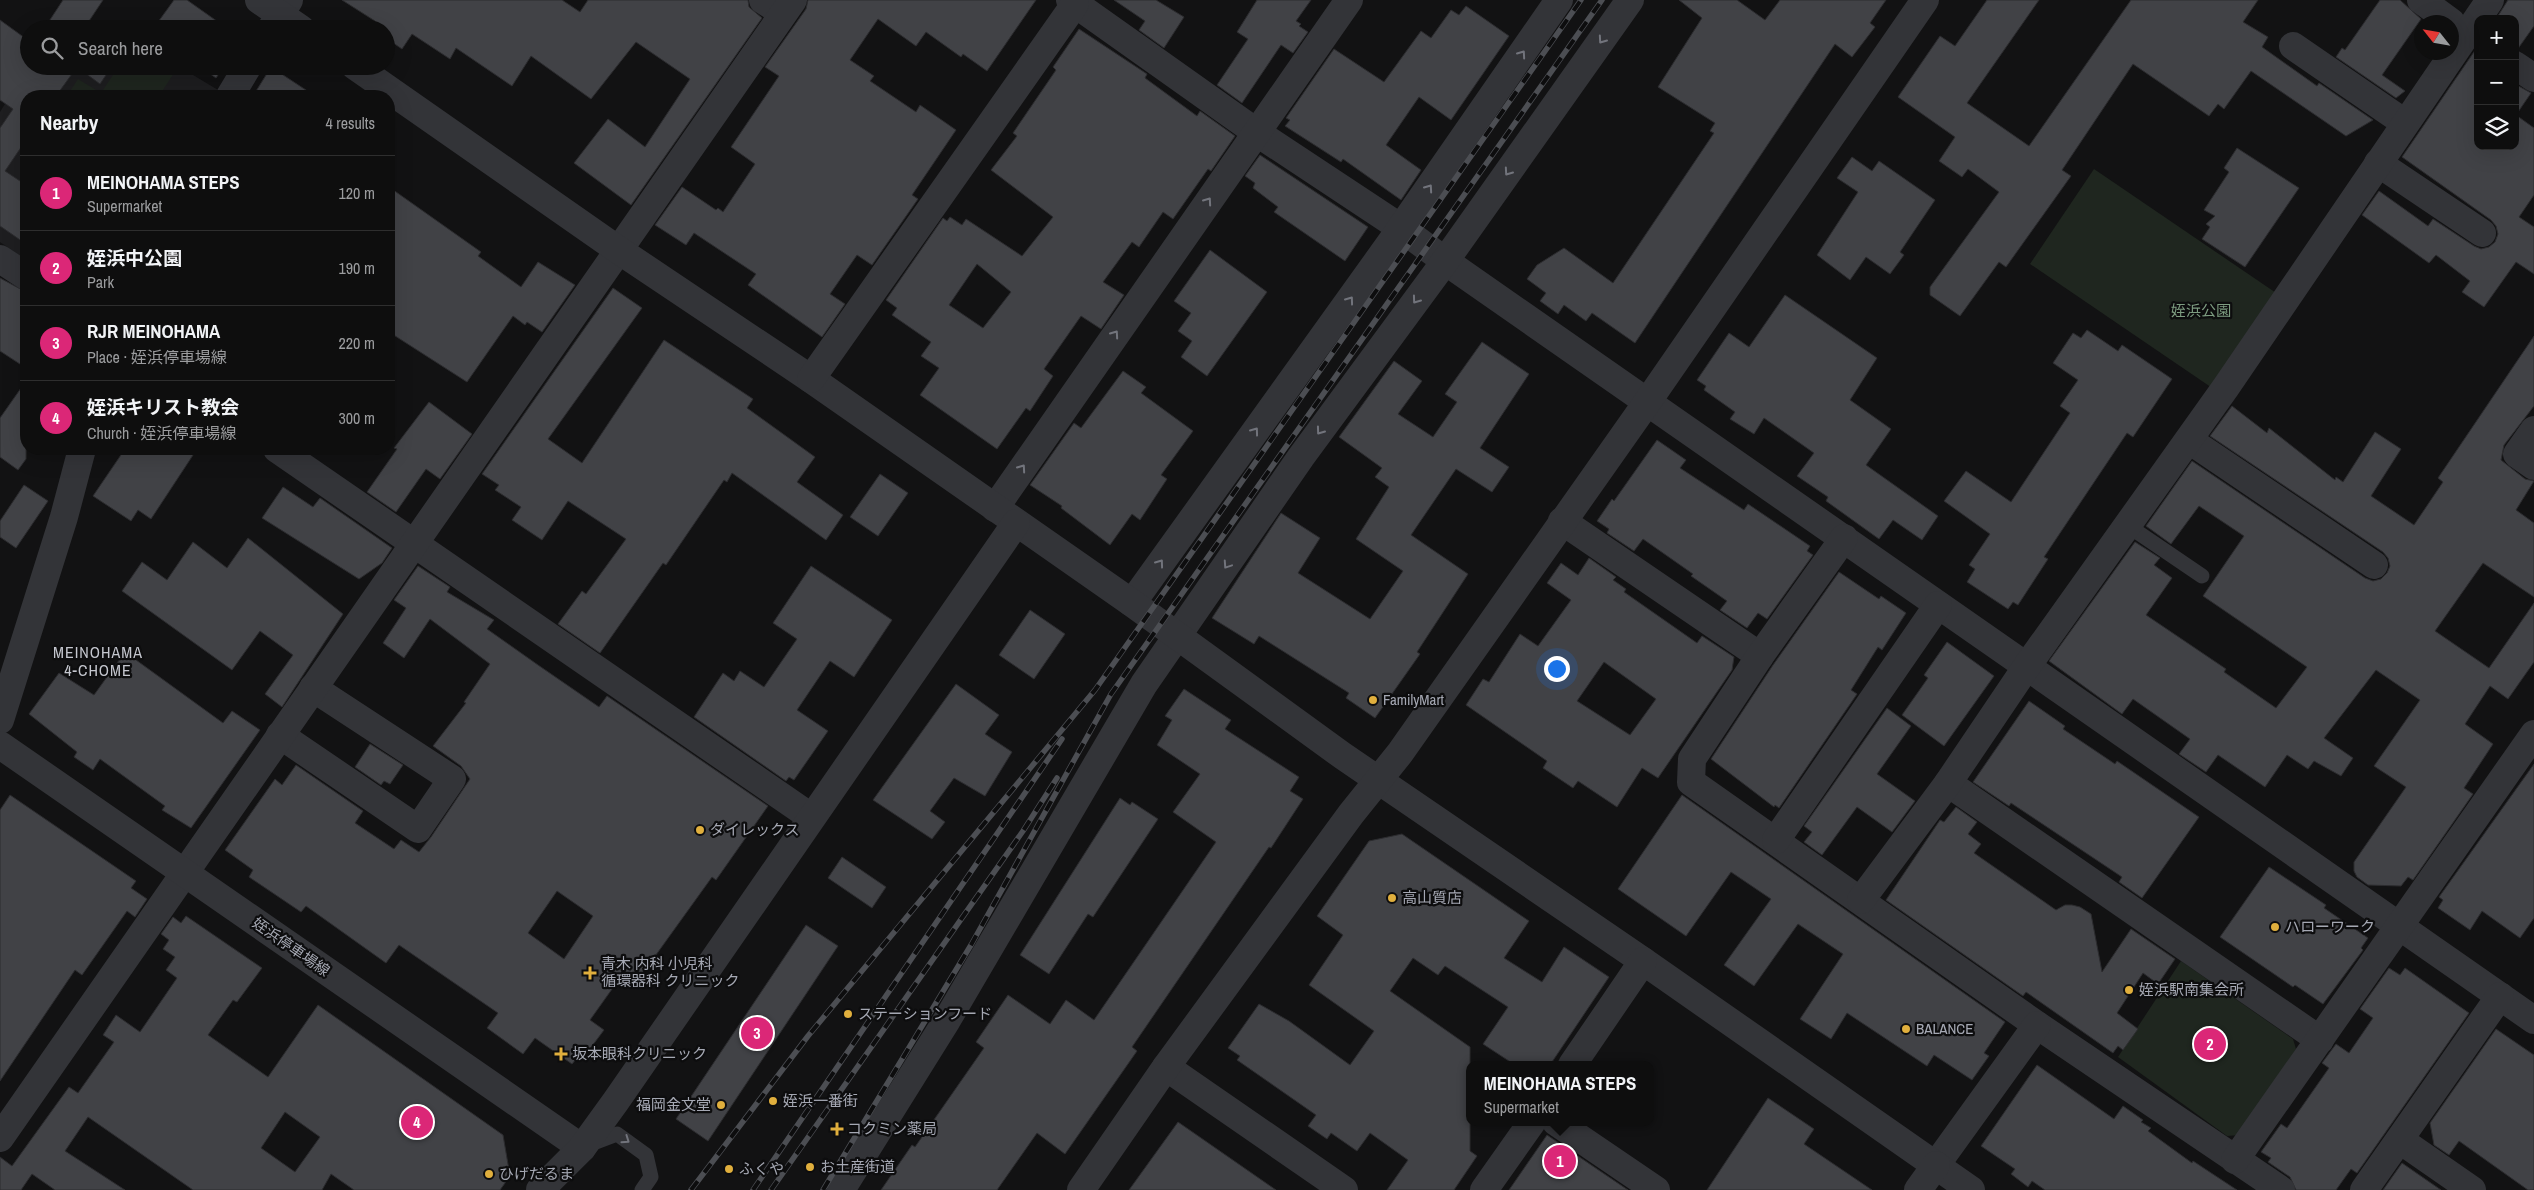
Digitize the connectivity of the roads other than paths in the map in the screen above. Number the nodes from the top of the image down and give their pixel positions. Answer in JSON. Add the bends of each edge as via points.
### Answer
{"nodes":[{"id":1,"x":1349,"y":0,"type":"edge"},
{"id":2,"x":1559,"y":0,"type":"edge"},
{"id":3,"x":1630,"y":0,"type":"edge"},
{"id":4,"x":1925,"y":0,"type":"edge"},
{"id":5,"x":2421,"y":0,"type":"edge"},
{"id":6,"x":2490,"y":0,"type":"edge"},
{"id":7,"x":1073,"y":2,"type":"edge"},
{"id":8,"x":780,"y":4,"type":"edge"},
{"id":9,"x":2462,"y":30,"type":"edge"},
{"id":10,"x":2294,"y":46,"type":"dead end"},
{"id":11,"x":2519,"y":69,"type":"edge"},
{"id":12,"x":243,"y":75,"type":"edge"},
{"id":13,"x":368,"y":75,"type":"edge"},
{"id":14,"x":2534,"y":78,"type":"edge"},
{"id":15,"x":234,"y":90,"type":"edge"},
{"id":16,"x":389,"y":90,"type":"edge"},
{"id":17,"x":395,"y":94,"type":"edge"},
{"id":18,"x":2405,"y":124,"type":"junction"},
{"id":19,"x":1256,"y":132,"type":"junction"},
{"id":20,"x":2378,"y":163,"type":"junction"},
{"id":21,"x":1401,"y":228,"type":"junction"},
{"id":22,"x":2482,"y":233,"type":"dead end"},
{"id":23,"x":617,"y":249,"type":"junction"},
{"id":24,"x":0,"y":258,"type":"edge"},
{"id":25,"x":1445,"y":261,"type":"junction"},
{"id":26,"x":20,"y":272,"type":"edge"},
{"id":27,"x":811,"y":380,"type":"junction"},
{"id":28,"x":1648,"y":401,"type":"junction"},
{"id":29,"x":2534,"y":430,"type":"edge"},
{"id":30,"x":2188,"y":440,"type":"junction"},
{"id":31,"x":80,"y":455,"type":"edge"},
{"id":32,"x":287,"y":455,"type":"edge"},
{"id":33,"x":2534,"y":466,"type":"edge"},
{"id":34,"x":1005,"y":515,"type":"junction"},
{"id":35,"x":1562,"y":521,"type":"junction"},
{"id":36,"x":2127,"y":524,"type":"junction"},
{"id":37,"x":1844,"y":538,"type":"junction"},
{"id":38,"x":413,"y":544,"type":"junction"},
{"id":39,"x":2374,"y":565,"type":"dead end"},
{"id":40,"x":2202,"y":576,"type":"dead end"},
{"id":41,"x":1132,"y":603,"type":"junction"},
{"id":42,"x":1938,"y":605,"type":"junction"},
{"id":43,"x":1176,"y":637,"type":"junction"},
{"id":44,"x":1760,"y":656,"type":"junction"},
{"id":45,"x":2027,"y":666,"type":"junction"},
{"id":46,"x":313,"y":688,"type":"junction"},
{"id":47,"x":0,"y":720,"type":"edge"},
{"id":48,"x":2534,"y":734,"type":"edge"},
{"id":49,"x":280,"y":735,"type":"junction"},
{"id":50,"x":0,"y":745,"type":"edge"},
{"id":51,"x":1378,"y":779,"type":"junction"},
{"id":52,"x":1948,"y":783,"type":"junction"},
{"id":53,"x":811,"y":817,"type":"junction"},
{"id":54,"x":1776,"y":840,"type":"junction"},
{"id":55,"x":183,"y":872,"type":"junction"},
{"id":56,"x":1861,"y":900,"type":"junction"},
{"id":57,"x":2399,"y":927,"type":"junction"},
{"id":58,"x":1643,"y":961,"type":"junction"},
{"id":59,"x":2500,"y":996,"type":"junction"},
{"id":60,"x":2534,"y":1020,"type":"edge"},
{"id":61,"x":2037,"y":1025,"type":"junction"},
{"id":62,"x":2320,"y":1040,"type":"junction"},
{"id":63,"x":1575,"y":1061,"type":"edge"},
{"id":64,"x":1166,"y":1067,"type":"junction"},
{"id":65,"x":1529,"y":1126,"type":"edge"},
{"id":66,"x":1562,"y":1126,"type":"edge"},
{"id":67,"x":0,"y":1138,"type":"edge"},
{"id":68,"x":2400,"y":1140,"type":"junction"},
{"id":69,"x":582,"y":1148,"type":"junction"},
{"id":70,"x":2235,"y":1160,"type":"junction"},
{"id":71,"x":1936,"y":1165,"type":"junction"},
{"id":72,"x":540,"y":1190,"type":"edge"},
{"id":73,"x":566,"y":1190,"type":"edge"},
{"id":74,"x":642,"y":1190,"type":"edge"},
{"id":75,"x":841,"y":1190,"type":"edge"},
{"id":76,"x":1080,"y":1190,"type":"edge"},
{"id":77,"x":1344,"y":1190,"type":"edge"},
{"id":78,"x":1484,"y":1190,"type":"edge"},
{"id":79,"x":1656,"y":1190,"type":"edge"},
{"id":80,"x":1918,"y":1190,"type":"edge"},
{"id":81,"x":1971,"y":1190,"type":"edge"},
{"id":82,"x":2280,"y":1190,"type":"edge"},
{"id":83,"x":2364,"y":1190,"type":"edge"},
{"id":84,"x":2472,"y":1190,"type":"edge"}],
"edges":[{"from":1,"to":19,"type":"street"},
{"from":21,"to":2,"type":"street","one_way":true},
{"from":3,"to":25,"type":"street","one_way":true},
{"from":4,"to":28,"type":"street"},
{"from":5,"to":9,"type":"street"},
{"from":6,"to":9,"type":"street"},
{"from":7,"to":19,"type":"street"},
{"from":7,"to":27,"type":"street"},
{"from":8,"to":23,"type":"street"},
{"from":9,"to":18,"type":"street"},
{"from":10,"to":18,"type":"street"},
{"from":11,"to":14,"type":"street"},
{"from":12,"to":15,"type":"street"},
{"from":13,"to":16,"type":"street"},
{"from":17,"to":23,"type":"street"},
{"from":18,"to":20,"type":"street"},
{"from":19,"to":21,"type":"street"},
{"from":34,"to":19,"type":"street","one_way":true},
{"from":20,"to":22,"type":"street"},
{"from":20,"to":30,"type":"street"},
{"from":21,"to":25,"type":"street"},
{"from":41,"to":21,"type":"street","one_way":true},
{"from":23,"to":27,"type":"street"},
{"from":23,"to":38,"type":"street"},
{"from":24,"to":26,"type":"street"},
{"from":25,"to":28,"type":"street"},
{"from":25,"to":43,"type":"street","one_way":true,"via":[[1301,457]]},
{"from":27,"to":34,"type":"street"},
{"from":28,"to":35,"type":"street"},
{"from":28,"to":37,"type":"street"},
{"from":29,"to":33,"type":"street","via":[[2517,454]]},
{"from":30,"to":36,"type":"street"},
{"from":30,"to":39,"type":"street"},
{"from":31,"to":47,"type":"street"},
{"from":32,"to":38,"type":"street"},
{"from":34,"to":41,"type":"street"},
{"from":34,"to":53,"type":"street"},
{"from":35,"to":44,"type":"street"},
{"from":35,"to":51,"type":"street","via":[[1400,753]]},
{"from":36,"to":40,"type":"lane"},
{"from":36,"to":45,"type":"street"},
{"from":37,"to":42,"type":"street"},
{"from":37,"to":44,"type":"street"},
{"from":38,"to":46,"type":"street"},
{"from":38,"to":53,"type":"street"},
{"from":41,"to":43,"type":"street"},
{"from":42,"to":45,"type":"street"},
{"from":42,"to":54,"type":"street"},
{"from":43,"to":51,"type":"street"},
{"from":43,"to":75,"type":"street","via":[[1139,692],[947,1020]]},
{"from":44,"to":54,"type":"street","via":[[1692,759],[1691,782]]},
{"from":45,"to":52,"type":"street"},
{"from":45,"to":57,"type":"street"},
{"from":46,"to":49,"type":"street"},
{"from":46,"to":49,"type":"street","via":[[452,780],[418,830]]},
{"from":48,"to":57,"type":"street"},
{"from":49,"to":55,"type":"street"},
{"from":50,"to":55,"type":"street","name":"姪浜停車場線"},
{"from":51,"to":58,"type":"street"},
{"from":51,"to":64,"type":"street"},
{"from":52,"to":56,"type":"street"},
{"from":52,"to":62,"type":"street"},
{"from":53,"to":69,"type":"street"},
{"from":54,"to":56,"type":"street"},
{"from":55,"to":67,"type":"street"},
{"from":55,"to":69,"type":"street","name":"姪浜停車場線"},
{"from":56,"to":61,"type":"street"},
{"from":57,"to":59,"type":"street"},
{"from":57,"to":62,"type":"street"},
{"from":58,"to":63,"type":"street"},
{"from":58,"to":71,"type":"street"},
{"from":59,"to":60,"type":"street"},
{"from":59,"to":68,"type":"street"},
{"from":61,"to":70,"type":"street"},
{"from":61,"to":71,"type":"street"},
{"from":62,"to":70,"type":"street"},
{"from":64,"to":76,"type":"street"},
{"from":64,"to":77,"type":"street"},
{"from":65,"to":78,"type":"street"},
{"from":66,"to":79,"type":"street"},
{"from":68,"to":83,"type":"street"},
{"from":68,"to":84,"type":"street"},
{"from":69,"to":72,"type":"street"},
{"from":69,"to":73,"type":"street"},
{"from":69,"to":74,"type":"lane","one_way":true,"via":[[616,1134],[646,1155],[651,1177]]},
{"from":70,"to":82,"type":"street"},
{"from":71,"to":80,"type":"street"},
{"from":71,"to":81,"type":"street"}]}
